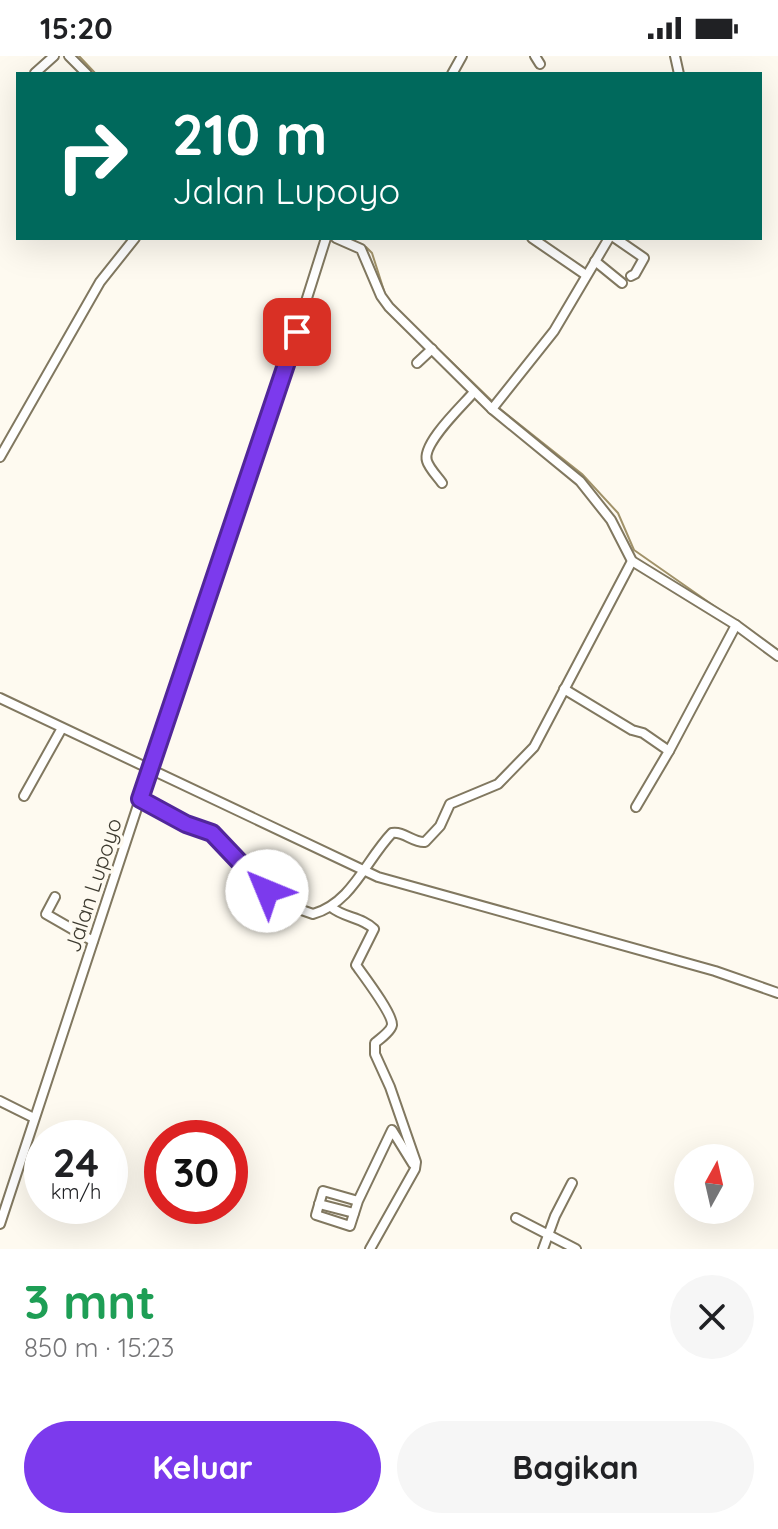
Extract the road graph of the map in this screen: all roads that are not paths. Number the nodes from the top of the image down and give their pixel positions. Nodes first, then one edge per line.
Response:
1 (54, 56) edge
2 (69, 56) edge
3 (36, 72) edge
4 (85, 72) edge
5 (133, 240) edge
6 (325, 240) edge
7 (341, 240) edge
8 (366, 240) edge
9 (535, 240) edge
10 (611, 240) edge
11 (615, 240) edge
12 (361, 249) junction
13 (595, 261) junction
14 (586, 275) junction
15 (631, 276) dead end
16 (622, 283) dead end
17 (430, 351) junction
18 (417, 363) dead end
19 (472, 394) junction
20 (494, 406) junction
21 (0, 457) edge
22 (442, 483) dead end
23 (632, 561) junction
24 (736, 625) junction
25 (778, 656) edge
26 (564, 689) junction
27 (0, 698) edge
28 (62, 728) junction
29 (669, 751) junction
30 (152, 772) junction
31 (24, 796) dead end
32 (140, 799) junction
33 (636, 807) dead end
34 (364, 872) junction
35 (55, 897) dead end
36 (331, 907) junction
37 (93, 941) junction
38 (778, 993) edge
39 (0, 1101) edge
40 (34, 1118) junction
41 (415, 1169) junction
42 (572, 1183) dead end
43 (358, 1201) junction
44 (319, 1204) junction
45 (354, 1213) junction
46 (516, 1218) dead end
47 (0, 1224) edge
48 (549, 1236) junction
49 (371, 1248) edge
50 (382, 1249) edge
51 (543, 1249) edge
52 (576, 1249) edge

1 - 3 street
2 - 4 street
5 - 21 street
6 - 30 street, Jalan Lupoyo
7 - 12 street
8 - 12 street
9 - 14 street
10 - 13 street
11 - 15 street
12 - 17 street
13 - 14 street
13 - 16 street
14 - 20 street
17 - 18 street
17 - 19 street
19 - 20 street
19 - 22 street
20 - 23 street
23 - 24 street
23 - 26 street
24 - 25 street
24 - 29 street
26 - 29 street
26 - 34 street
27 - 28 street
28 - 30 street
28 - 31 street
29 - 33 street
30 - 32 street, Jalan Lupoyo
30 - 34 street
32 - 36 street
32 - 37 street, Jalan Lupoyo
34 - 36 street
34 - 38 street
35 - 37 street
36 - 41 street
37 - 40 street, Jalan Lupoyo
39 - 40 street
40 - 47 street, Jalan Lupoyo
41 - 43 street
41 - 49 street
42 - 48 street
43 - 44 street
43 - 45 street
44 - 45 street
44 - 45 street
46 - 48 street
48 - 51 street
48 - 52 street
49 - 50 street

